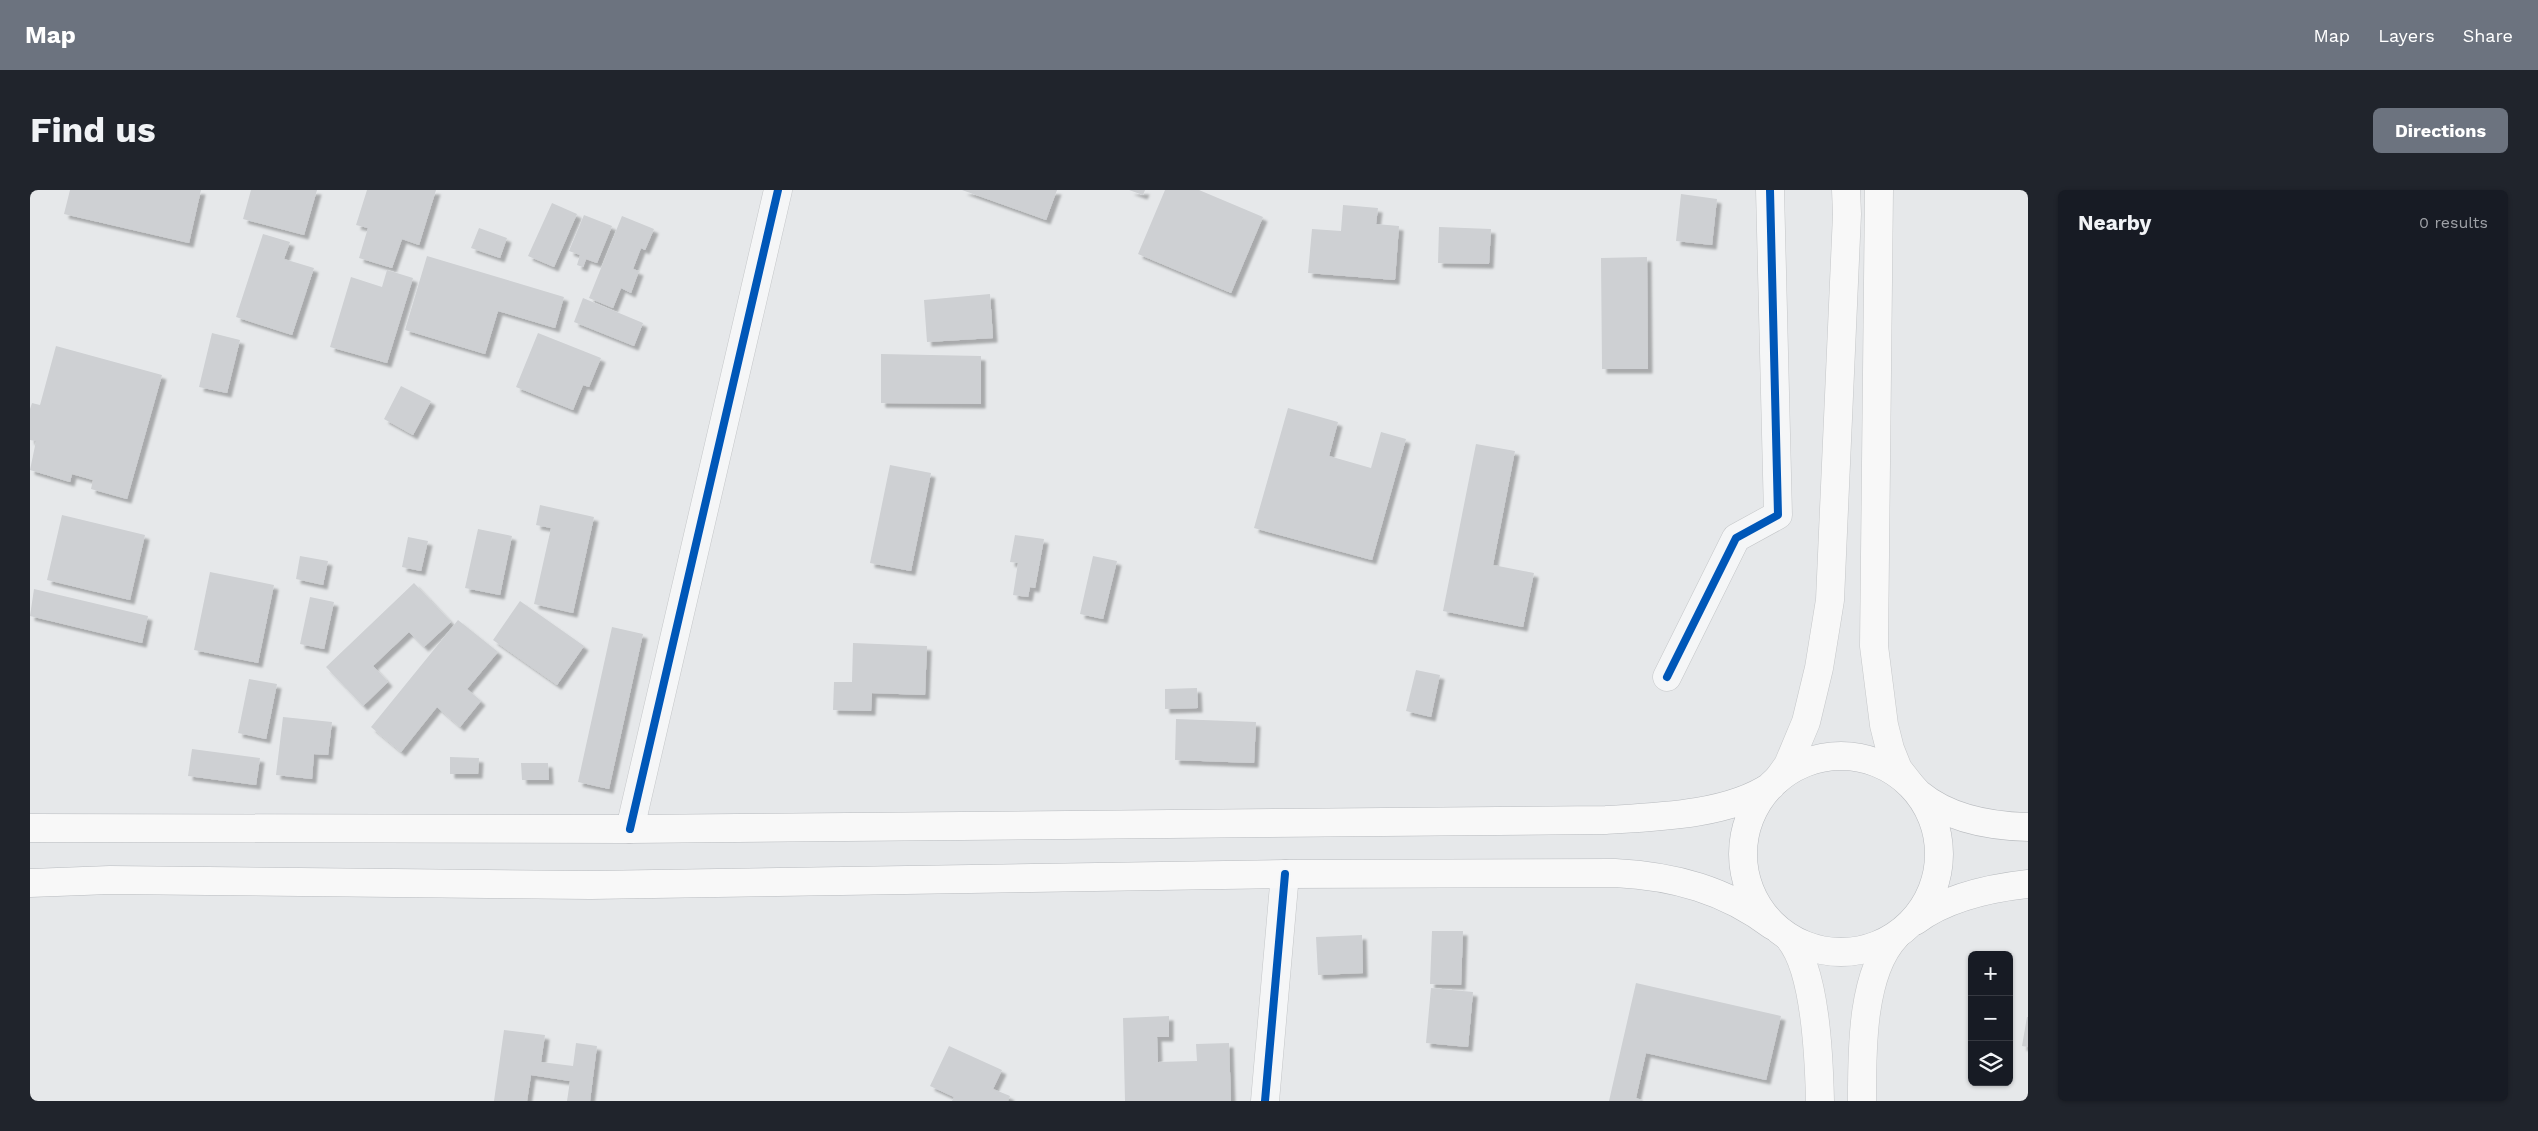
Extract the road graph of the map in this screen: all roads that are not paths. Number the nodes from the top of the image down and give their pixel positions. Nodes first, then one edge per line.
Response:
1 (778, 190) edge
2 (1770, 190) edge
3 (1846, 190) edge
4 (1879, 190) edge
5 (1667, 677) dead end
6 (1774, 782) junction
7 (1912, 787) junction
8 (2028, 827) edge
9 (30, 828) edge
10 (630, 829) junction
11 (1285, 874) junction
12 (30, 883) edge
13 (2028, 884) edge
14 (1781, 932) junction
15 (1900, 932) junction
16 (1264, 1101) edge
17 (1820, 1101) edge
18 (1862, 1101) edge

1 - 10 street
2 - 5 street
3 - 6 main road
4 - 7 main road
6 - 7 main road
6 - 10 main road
6 - 14 main road
7 - 8 main road
7 - 15 main road
9 - 10 main road
11 - 12 main road
11 - 14 main road
11 - 16 street
13 - 15 main road
14 - 15 main road
14 - 17 main road
15 - 18 main road

